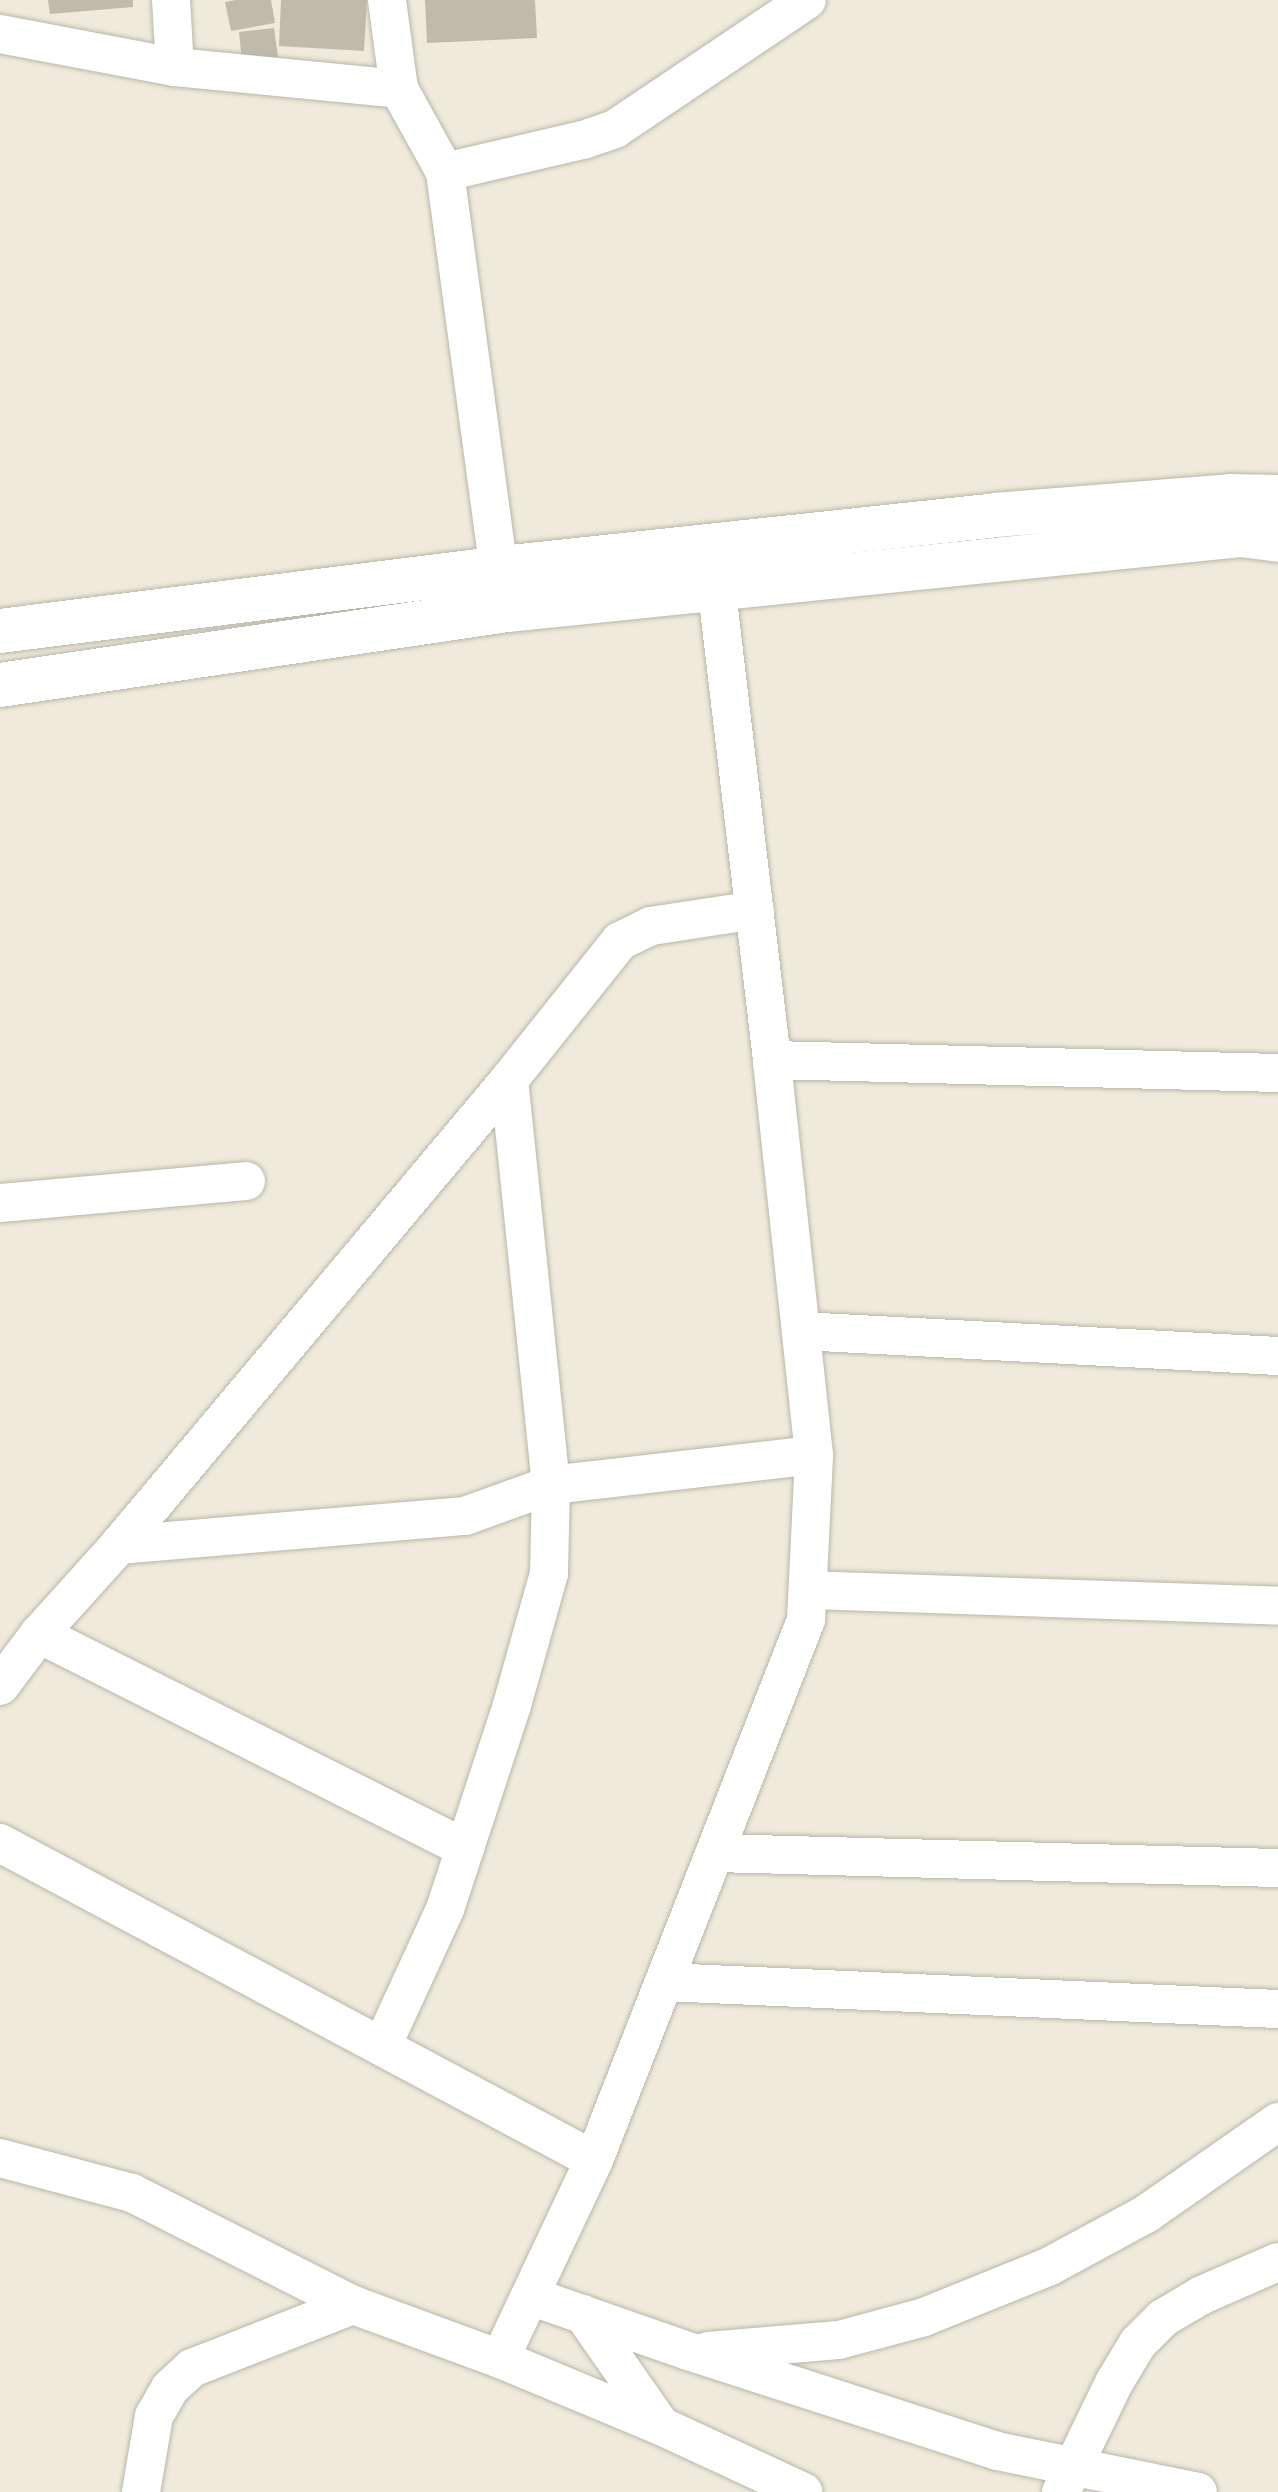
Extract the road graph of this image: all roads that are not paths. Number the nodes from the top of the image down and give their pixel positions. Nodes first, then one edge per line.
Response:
1 (171, 0) edge
2 (387, 0) edge
3 (807, 0) edge
4 (0, 34) edge
5 (175, 67) junction
6 (399, 89) junction
7 (445, 172) junction
8 (1278, 497) edge
9 (1278, 540) edge
10 (711, 546) junction
11 (499, 569) junction
12 (718, 590) junction
13 (0, 631) edge
14 (0, 685) edge
15 (755, 910) junction
16 (772, 1060) junction
17 (1278, 1073) edge
18 (509, 1080) junction
19 (246, 1181) dead end
20 (0, 1203) edge
21 (801, 1331) junction
22 (1278, 1356) edge
23 (814, 1455) junction
24 (551, 1485) junction
25 (119, 1545) junction
26 (808, 1590) junction
27 (1278, 1606) edge
28 (39, 1634) junction
29 (0, 1686) edge
30 (0, 1843) edge
31 (465, 1848) junction
32 (715, 1853) junction
33 (1278, 1868) edge
34 (664, 1982) junction
35 (1278, 2009) edge
36 (383, 2044) junction
37 (1278, 2122) edge
38 (594, 2160) junction
39 (3, 2169) edge
40 (1278, 2262) edge
41 (530, 2296) junction
42 (353, 2305) junction
43 (583, 2314) junction
44 (691, 2352) junction
45 (500, 2359) junction
46 (661, 2426) junction
47 (1066, 2479) edge
48 (141, 2492) edge
49 (803, 2492) edge
50 (1198, 2492) edge

1 - 5 street
2 - 6 street
3 - 7 street
4 - 5 street
5 - 6 street
6 - 7 street
7 - 11 street
8 - 10 main road
9 - 12 main road
10 - 11 main road
10 - 12 street
11 - 13 main road
12 - 14 main road
12 - 15 street
15 - 16 street
15 - 18 street
16 - 17 street
16 - 21 street
18 - 24 street
18 - 25 street
19 - 20 street
21 - 22 street
21 - 23 street
23 - 24 street
23 - 26 street
24 - 25 street
24 - 31 street
25 - 28 street
26 - 27 street
26 - 32 street
28 - 29 street
28 - 31 street
30 - 36 street
31 - 36 street
32 - 33 street
32 - 34 street
34 - 35 street
34 - 38 street
36 - 38 street
37 - 44 street
38 - 41 street
39 - 42 street
40 - 47 street
41 - 43 street
41 - 45 street
42 - 45 street
42 - 48 street
43 - 44 street
43 - 46 street
44 - 47 street
45 - 46 street
46 - 49 street
47 - 50 street

